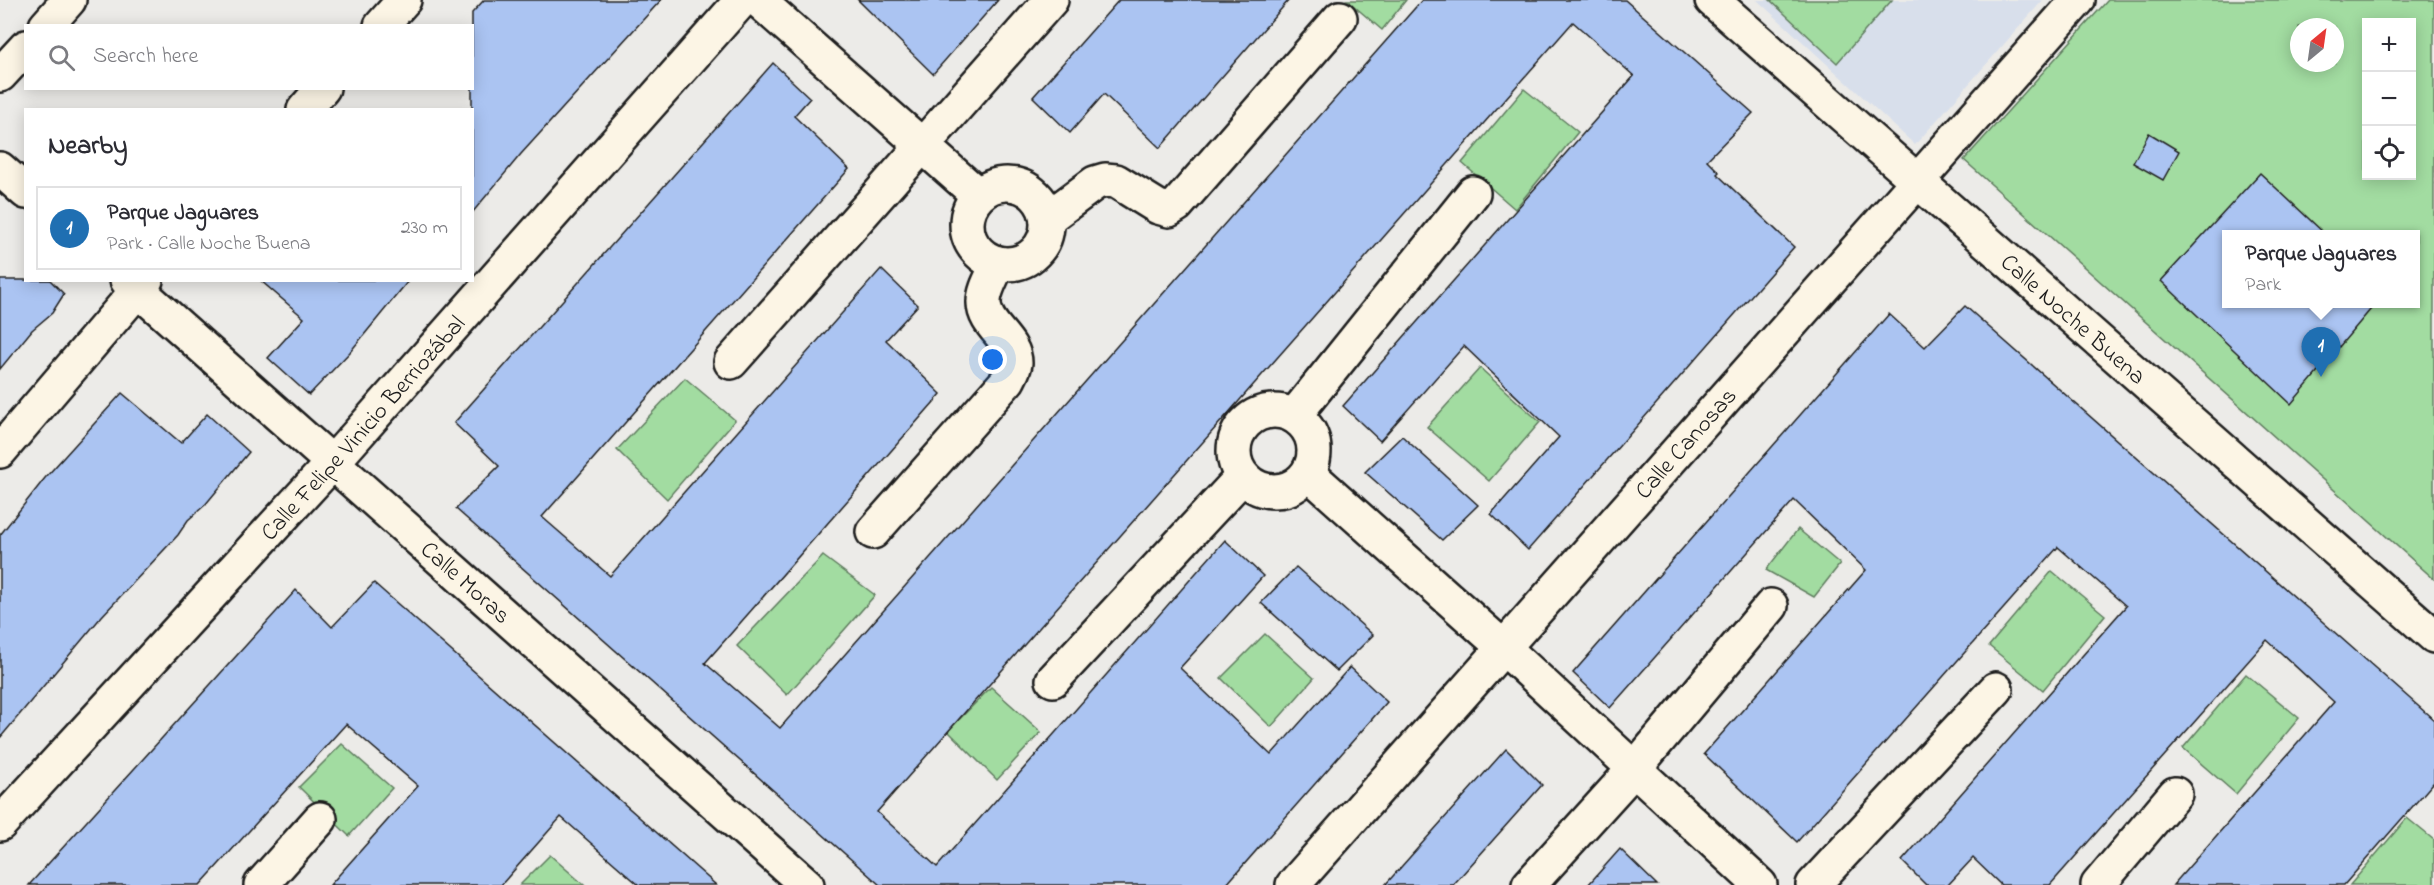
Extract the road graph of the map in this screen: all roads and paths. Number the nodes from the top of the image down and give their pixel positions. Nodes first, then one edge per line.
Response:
1 (69, 0) edge
2 (405, 0) edge
3 (742, 0) edge
4 (758, 0) edge
5 (1051, 0) edge
6 (1712, 0) edge
7 (2078, 0) edge
8 (1340, 18) dead end
9 (48, 24) edge
10 (383, 24) edge
11 (24, 49) edge
12 (0, 75) edge
13 (321, 90) edge
14 (306, 108) edge
15 (923, 147) junction
16 (0, 169) edge
17 (1918, 182) junction
18 (24, 190) edge
19 (1473, 193) dead end
20 (978, 195) junction
21 (1048, 218) junction
22 (999, 264) junction
23 (137, 284) edge
24 (731, 362) dead end
25 (1294, 416) junction
26 (0, 451) edge
27 (333, 462) junction
28 (1308, 473) junction
29 (1242, 477) junction
30 (873, 532) dead end
31 (1771, 606) dead end
32 (2434, 636) edge
33 (1504, 648) junction
34 (1053, 680) dead end
35 (1995, 689) dead end
36 (1635, 768) junction
37 (2175, 794) dead end
38 (320, 819) dead end
39 (0, 824) edge
40 (261, 885) edge
41 (807, 885) edge
42 (1293, 885) edge
43 (1529, 885) edge
44 (1760, 885) edge
45 (1813, 885) edge
46 (2098, 885) edge

1 - 9 street
2 - 10 street
3 - 27 street, Calle Felipe Vinicio Berriozábal
4 - 15 street
5 - 15 street
6 - 17 street, Calle Noche Buena
7 - 17 street, Calle Canosas
8 - 21 street
11 - 12 street
13 - 14 street
15 - 20 street
15 - 24 street
16 - 18 street
17 - 32 street, Calle Noche Buena
17 - 33 street, Calle Canosas
19 - 25 street
20 - 21 street
20 - 22 street
21 - 22 street
22 - 30 street
23 - 26 street
23 - 27 street, Calle Moras
25 - 28 street
25 - 29 street
27 - 39 street, Calle Felipe Vinicio Berriozábal
27 - 41 street, Calle Moras
28 - 29 street
28 - 33 street
29 - 34 street
31 - 36 street
33 - 36 street
33 - 42 street, Calle Canosas
35 - 45 street
36 - 43 street
36 - 44 street
37 - 46 street
38 - 40 street

